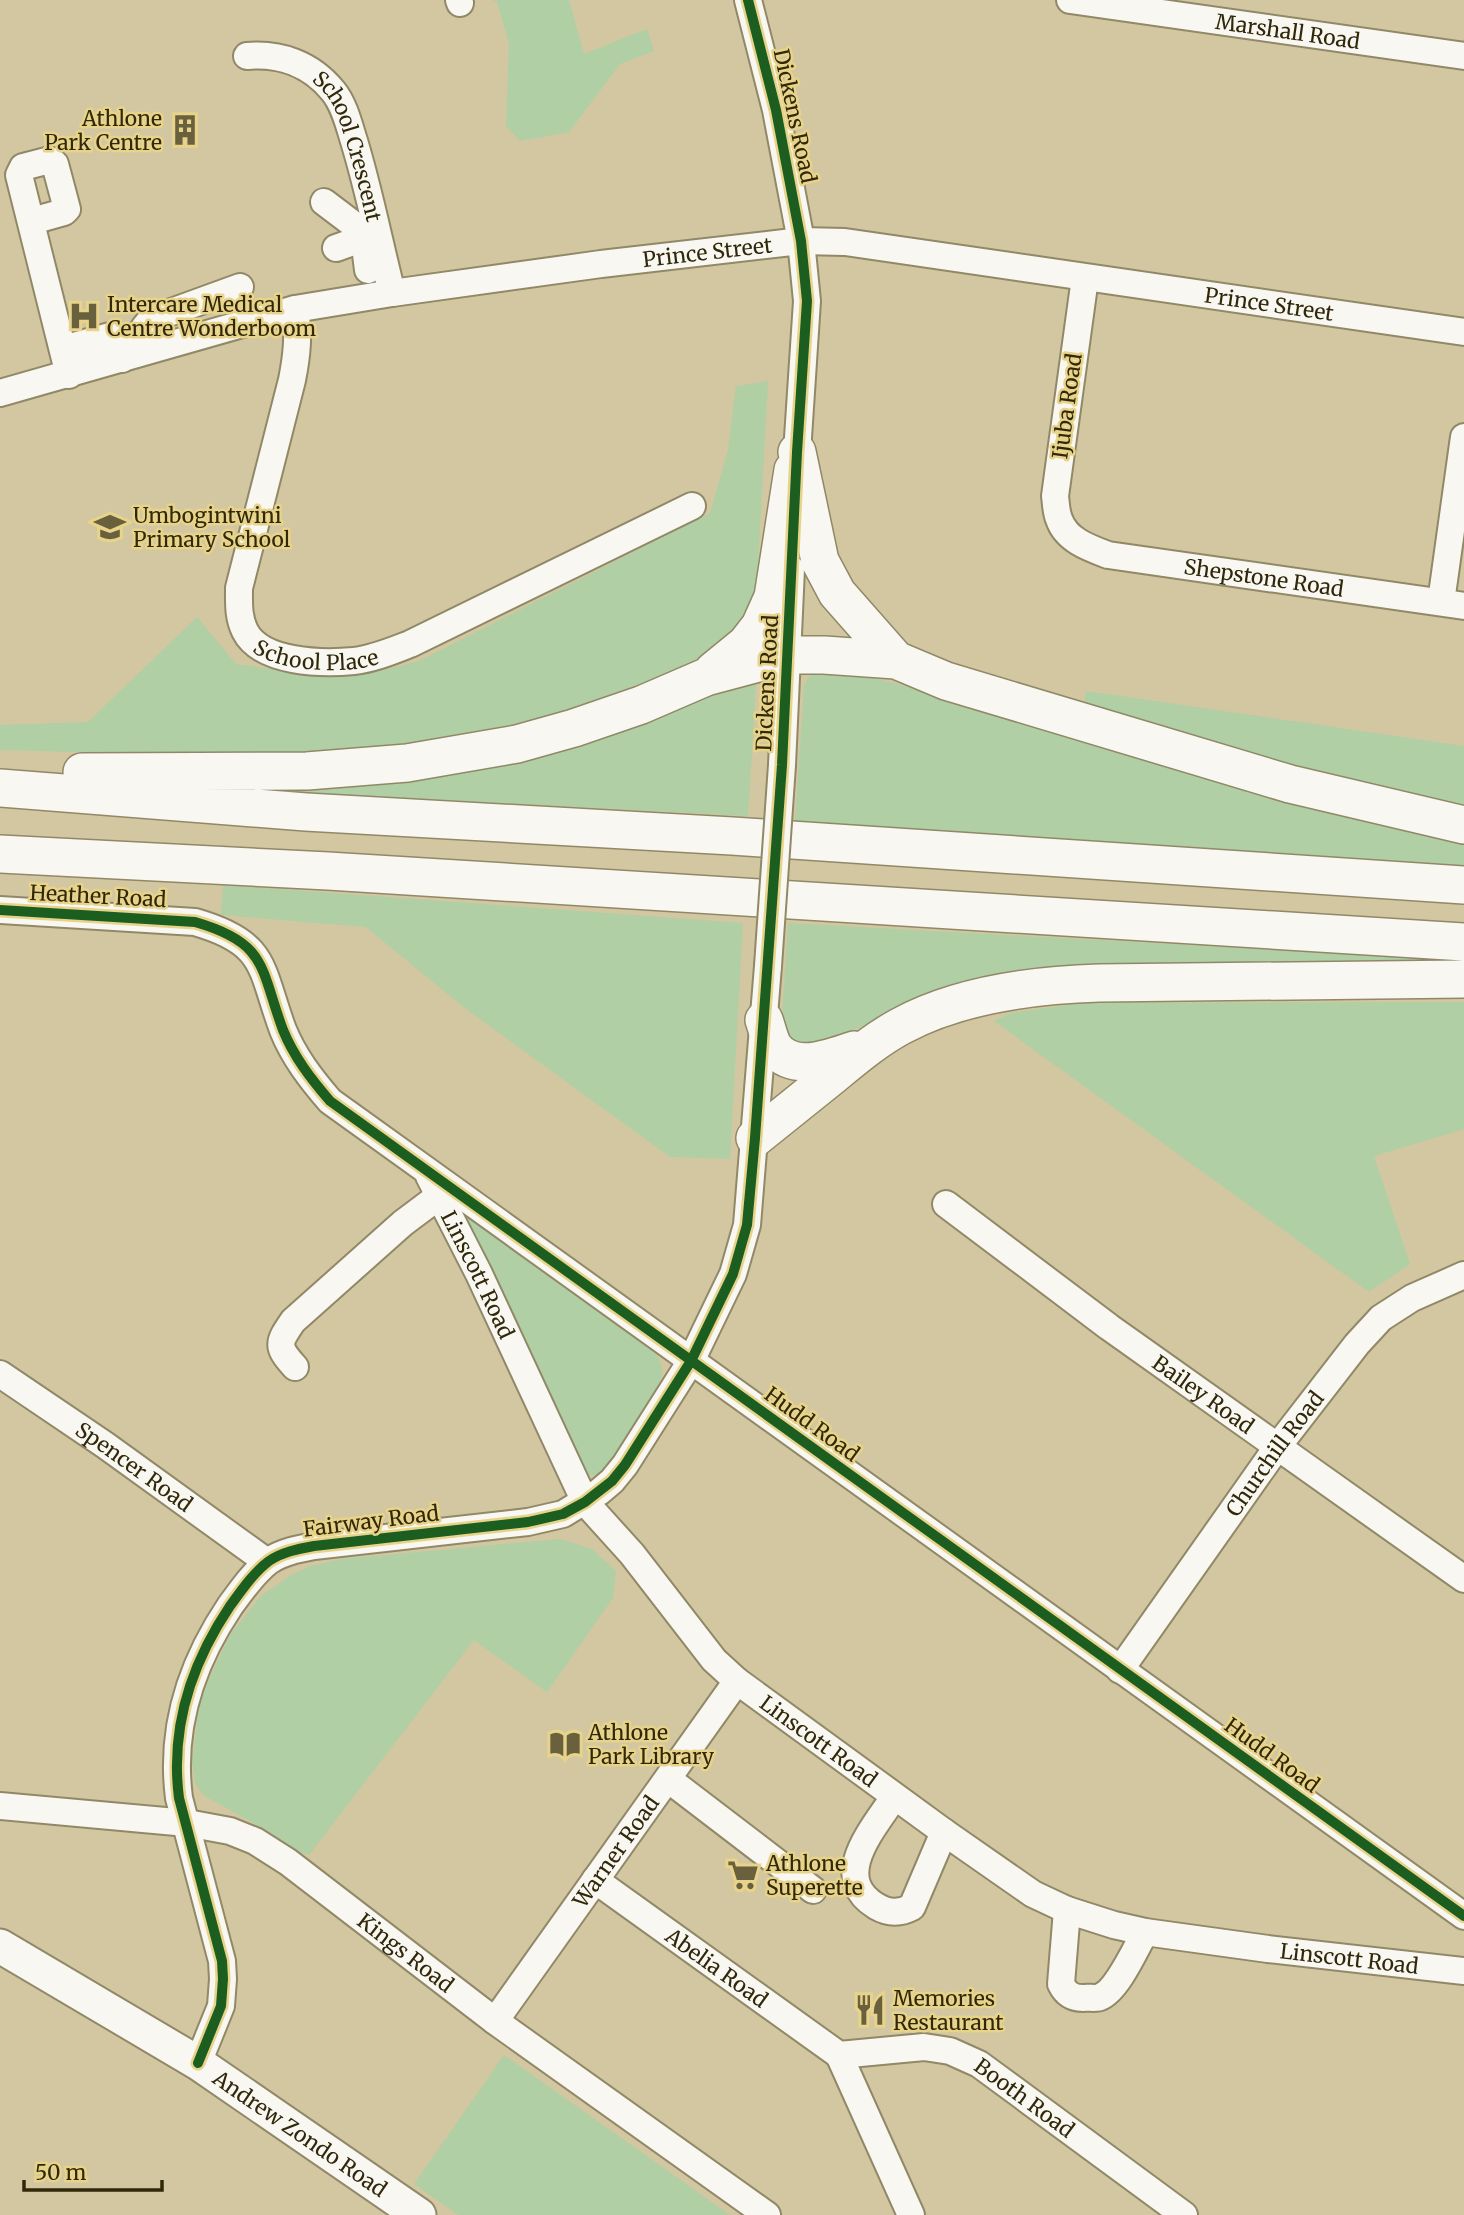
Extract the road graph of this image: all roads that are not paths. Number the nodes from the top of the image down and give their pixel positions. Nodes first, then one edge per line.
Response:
1 (748, 0) edge
2 (1070, 0) edge
3 (247, 56) dead end
4 (1464, 56) edge
5 (324, 202) dead end
6 (32, 221) dead end
7 (364, 238) junction
8 (802, 241) junction
9 (336, 248) dead end
10 (1085, 278) junction
11 (240, 287) dead end
12 (384, 294) junction
13 (295, 309) junction
14 (1464, 332) edge
15 (63, 349) junction
16 (129, 357) junction
17 (69, 375) junction
18 (0, 393) edge
19 (1464, 437) edge
20 (797, 452) junction
21 (692, 506) dead end
22 (1068, 533) joint
23 (1452, 604) edge
24 (788, 655) junction
25 (896, 660) junction
26 (706, 677) junction
27 (0, 772) edge
28 (0, 788) edge
29 (1464, 825) edge
30 (0, 853) edge
31 (1464, 885) edge
32 (0, 910) edge
33 (195, 922) joint
34 (1464, 942) edge
35 (1464, 979) edge
36 (764, 1020) junction
37 (869, 1046) junction
38 (755, 1138) junction
39 (426, 1171) junction
40 (439, 1196) junction
41 (946, 1204) dead end
42 (1464, 1275) edge
43 (691, 1361) junction
44 (295, 1367) dead end
45 (0, 1374) edge
46 (1278, 1446) junction
47 (585, 1502) junction
48 (267, 1562) junction
49 (1464, 1579) edge
50 (1120, 1670) junction
51 (737, 1681) junction
52 (668, 1779) junction
53 (894, 1797) junction
54 (0, 1806) edge
55 (187, 1823) junction
56 (944, 1832) junction
57 (595, 1880) junction
58 (813, 1890) dead end
59 (1067, 1910) junction
60 (1464, 1916) edge
61 (1145, 1932) junction
62 (0, 1946) edge
63 (1464, 1971) edge
64 (495, 2021) junction
65 (839, 2055) junction
66 (198, 2063) junction
67 (419, 2215) edge
68 (766, 2215) edge
69 (911, 2215) edge
70 (1184, 2215) edge

1 - 8 street, Dickens Road
2 - 4 street, Marshall Road
3 - 12 street, School Crescent
5 - 7 street
6 - 15 street
7 - 9 street
7 - 12 street
8 - 10 street, Prince Street
8 - 12 street, Prince Street
8 - 20 street, Dickens Road
10 - 14 street, Prince Street
10 - 22 street, Ijuba Road
11 - 16 street
12 - 13 street, Prince Street
13 - 16 street, Prince Street
13 - 21 street, School Place
15 - 16 street
15 - 17 street
16 - 17 street, Prince Street
17 - 18 street, Prince Street
19 - 23 street
20 - 24 street, Dickens Road
20 - 25 highway
20 - 26 highway
22 - 23 street, Shepstone Road
24 - 25 highway
24 - 26 highway
24 - 36 street, Dickens Road, bridge
25 - 29 highway
26 - 27 highway
28 - 31 highway
30 - 34 highway
32 - 33 street, Heather Road
33 - 39 street, Hudd Road
35 - 37 highway
36 - 37 highway
36 - 38 street, Dickens Road
37 - 38 highway
38 - 43 street, Dickens Road
39 - 40 street, Linscott Road
39 - 43 street, Hudd Road
40 - 44 street
40 - 47 street, Linscott Road
41 - 46 street, Bailey Road
42 - 46 street, Churchill Road
43 - 47 street, Fairway Road
43 - 50 street, Hudd Road
45 - 48 street, Spencer Road
46 - 49 street, Bailey Road
46 - 50 street, Churchill Road
47 - 48 street, Fairway Road
47 - 51 street, Linscott Road
48 - 55 street, Fairway Road
50 - 60 street, Hudd Road
51 - 52 street, Warner Road
51 - 53 street, Linscott Road
52 - 57 street, Warner Road
52 - 58 street
53 - 56 street, Linscott Road
53 - 56 street
54 - 55 street, Kings Road
55 - 64 street, Kings Road
55 - 66 street, Fairway Road
56 - 59 street, Linscott Road
57 - 64 street, Warner Road
57 - 65 street, Abelia Road
59 - 61 street, Linscott Road
59 - 61 street
61 - 63 street, Linscott Road
62 - 66 main road, Andrew Zondo Road
64 - 68 street, Kings Road
65 - 69 street
65 - 70 street, Booth Road
66 - 67 main road, Andrew Zondo Road

